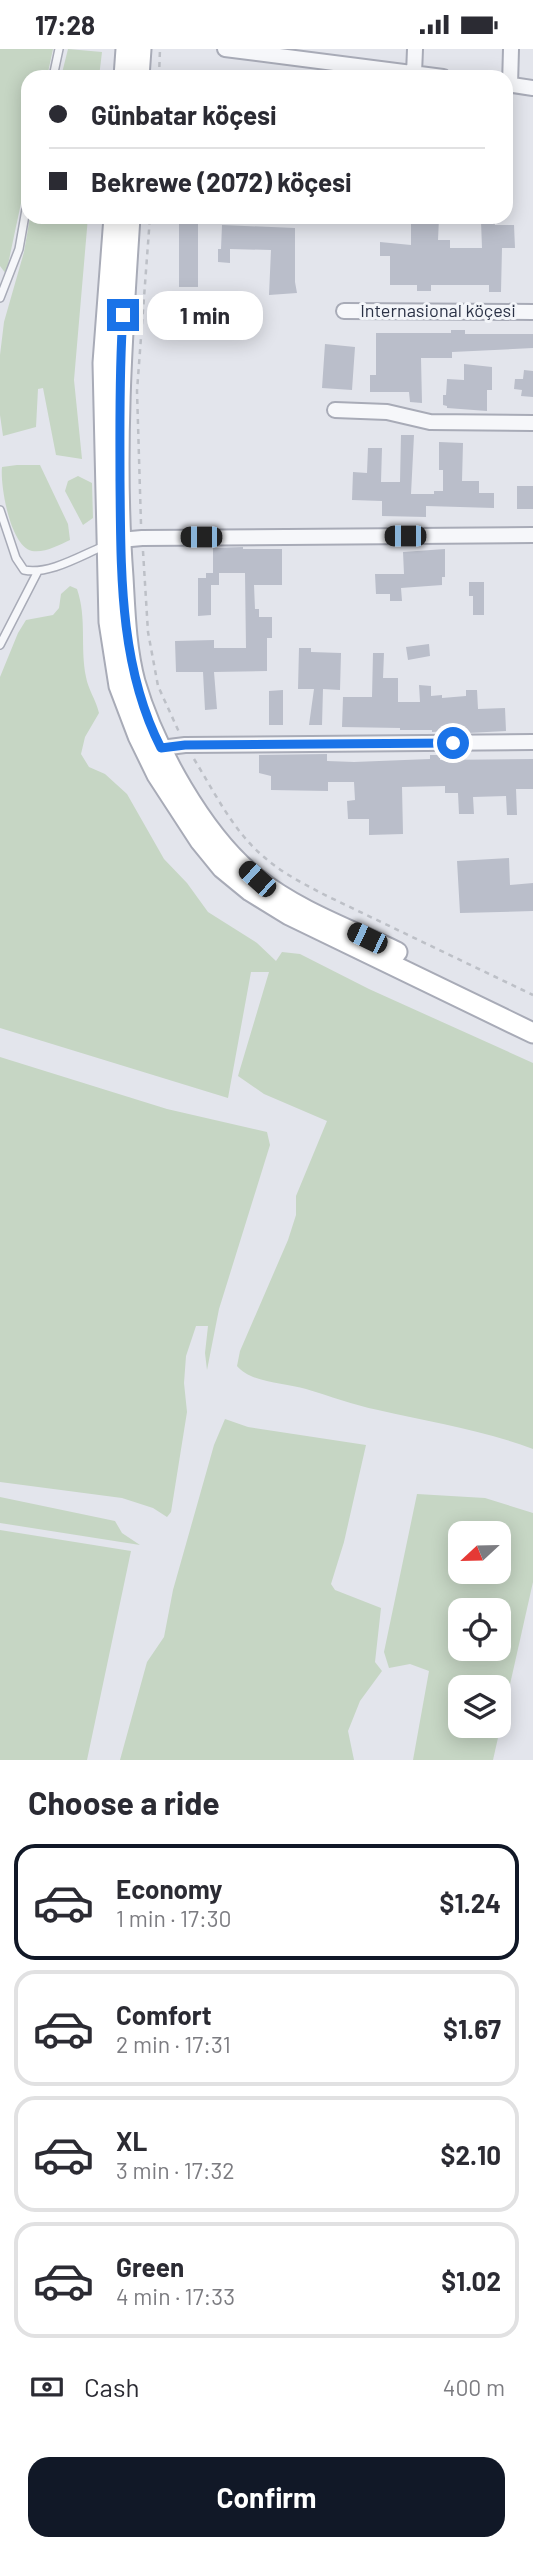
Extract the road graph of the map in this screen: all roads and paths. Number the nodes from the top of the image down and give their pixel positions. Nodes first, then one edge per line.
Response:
1 (59, 49) edge
2 (126, 49) edge
3 (141, 49) edge
4 (160, 49) edge
5 (225, 49) edge
6 (415, 49) edge
7 (511, 49) edge
8 (331, 55) edge
9 (54, 70) edge
10 (124, 70) edge
11 (140, 70) edge
12 (159, 70) edge
13 (397, 70) edge
14 (414, 70) edge
15 (509, 70) edge
16 (513, 86) edge
17 (533, 88) edge
18 (23, 224) edge
19 (113, 224) edge
20 (130, 224) edge
21 (149, 224) edge
22 (0, 298) edge
23 (344, 311) dead end
24 (533, 312) edge
25 (335, 410) dead end
26 (533, 423) edge
27 (0, 510) edge
28 (533, 535) edge
29 (142, 538) junction
30 (114, 542) junction
31 (37, 573) junction
32 (0, 645) edge
33 (533, 742) edge
34 (185, 745) junction
35 (161, 748) junction
36 (533, 995) edge
37 (533, 1019) edge
38 (533, 1033) edge

1 - 9 lane
2 - 10 main road
3 - 11 main road
4 - 12 path
5 - 8 street
6 - 14 street
7 - 15 street
8 - 13 street
16 - 17 street
18 - 22 lane
19 - 30 main road
20 - 30 main road
21 - 29 path
23 - 24 street, Internasional köçesi
25 - 26 street
27 - 31 lane
28 - 29 street
29 - 30 street
29 - 34 path
30 - 31 lane
30 - 35 main road
30 - 38 main road
31 - 32 lane
33 - 34 street
34 - 35 street
34 - 36 path
35 - 37 main road

